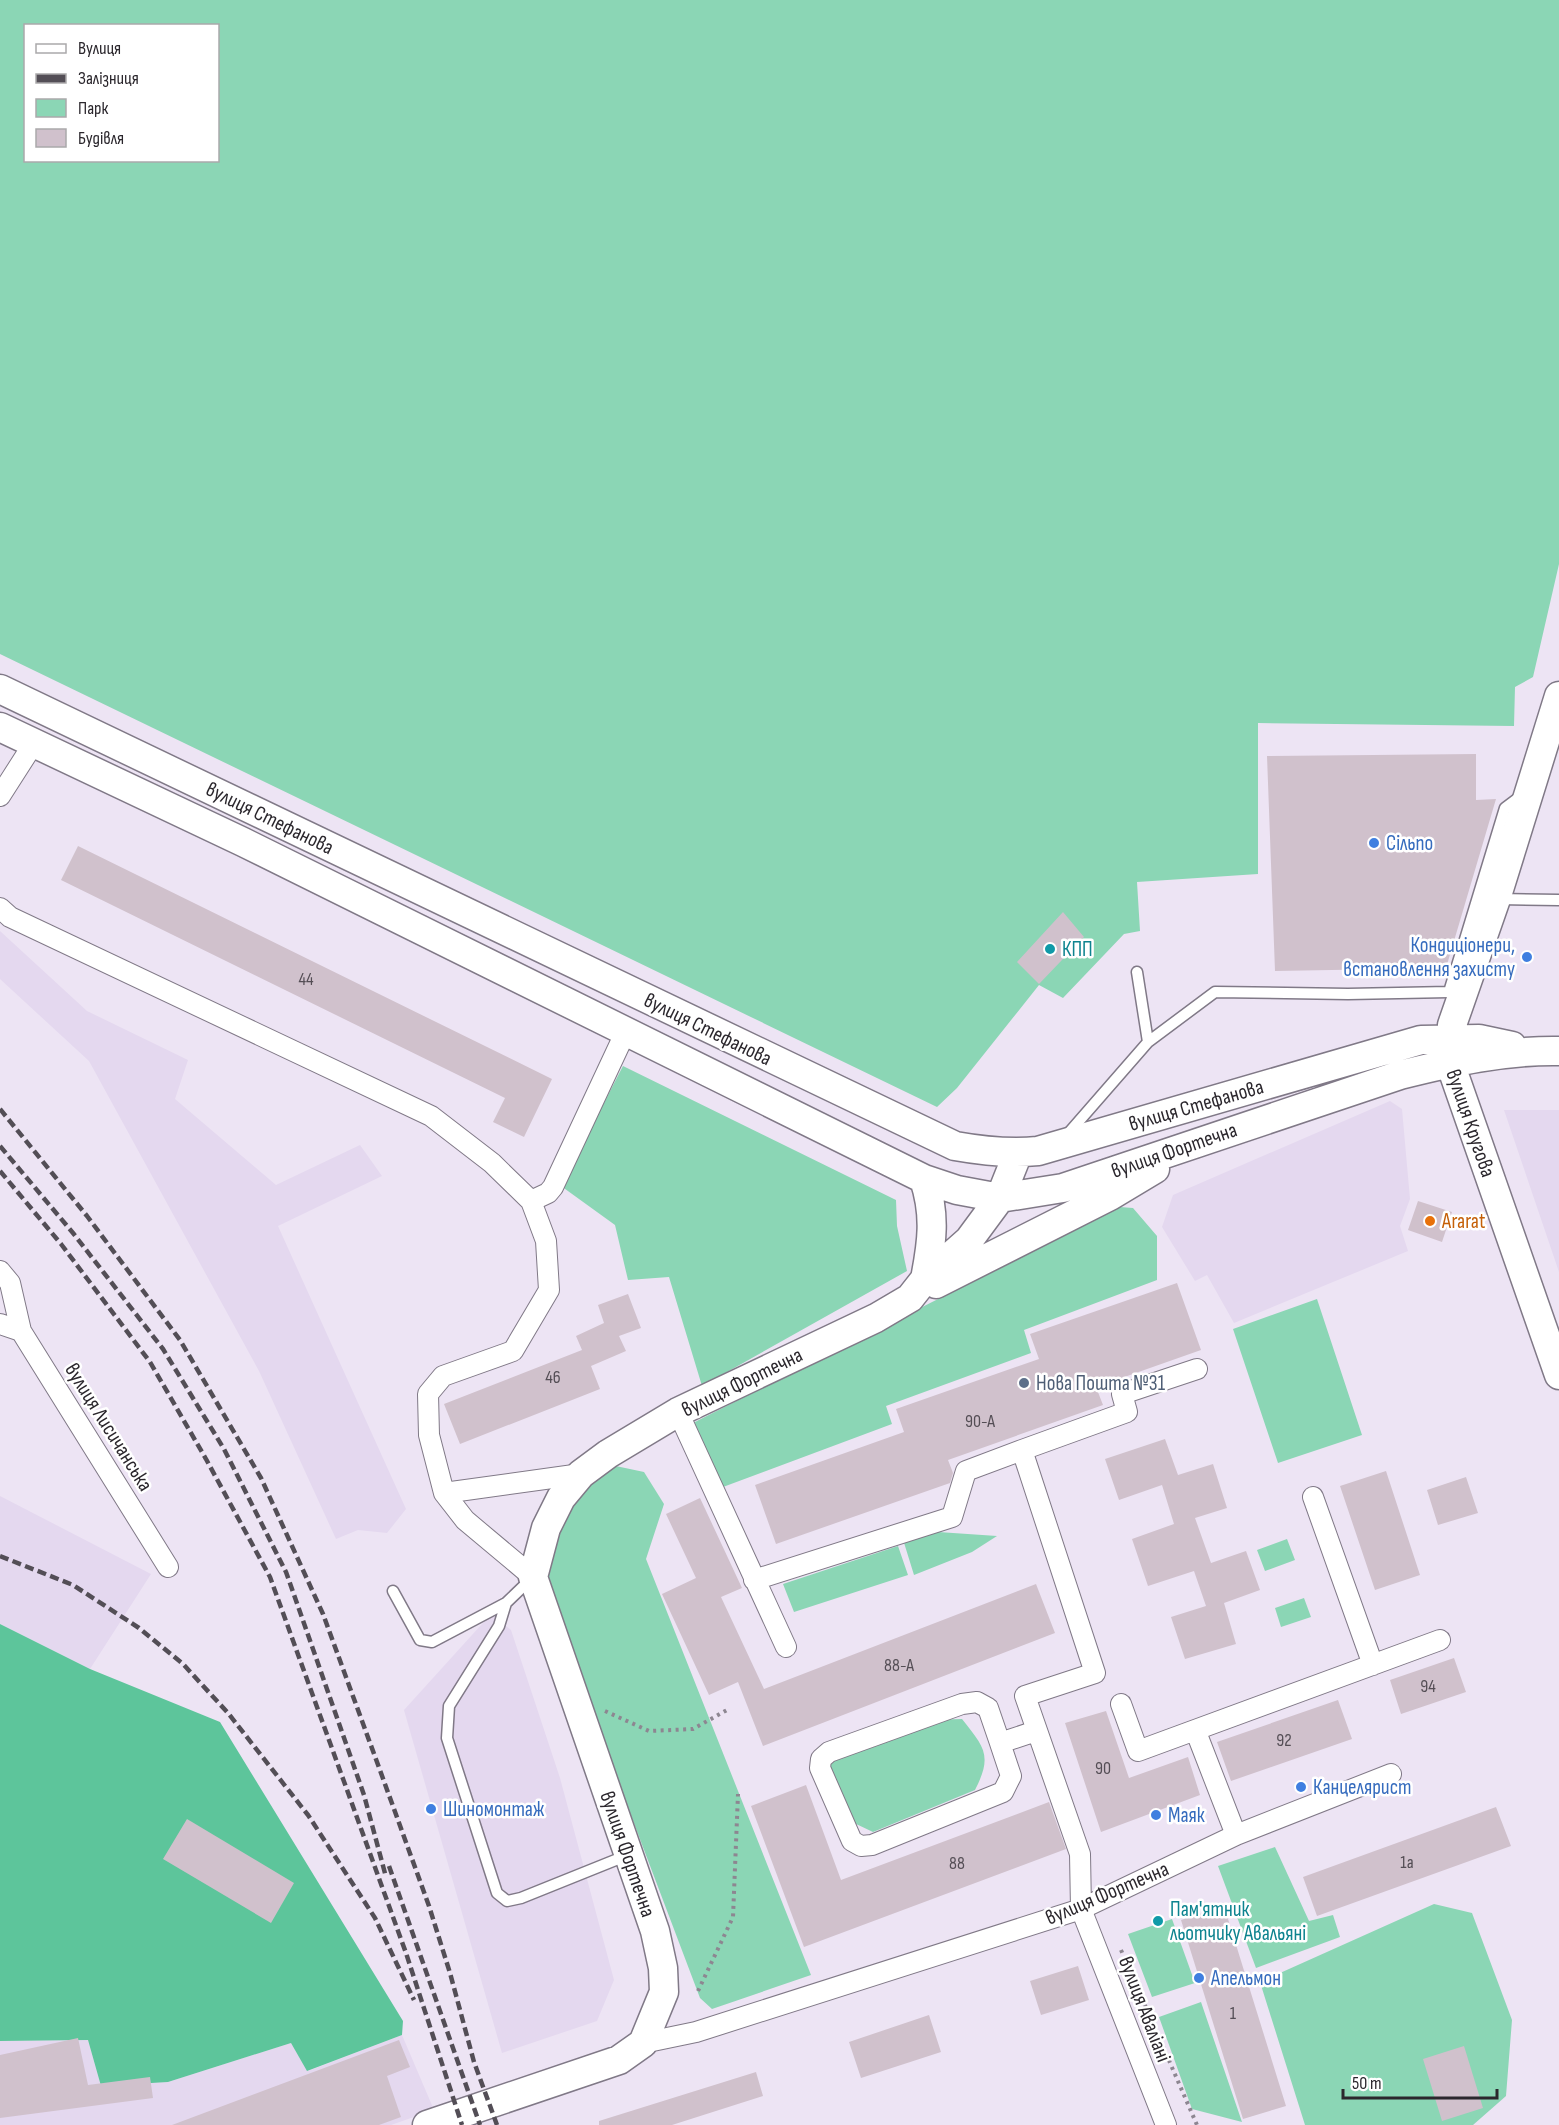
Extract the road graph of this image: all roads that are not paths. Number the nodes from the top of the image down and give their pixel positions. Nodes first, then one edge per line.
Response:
1 (0, 689) edge
2 (1559, 696) edge
3 (0, 727) edge
4 (33, 743) junction
5 (1530, 790) junction
6 (0, 796) edge
7 (1496, 899) junction
8 (1559, 900) edge
9 (0, 908) edge
10 (1137, 972) dead end
11 (626, 1031) junction
12 (1148, 1042) junction
13 (1450, 1050) junction
14 (1559, 1051) edge
15 (1197, 1143) junction
16 (1058, 1146) junction
17 (1018, 1153) junction
18 (924, 1179) junction
19 (1000, 1198) junction
20 (531, 1201) junction
21 (0, 1271) edge
22 (918, 1289) junction
23 (0, 1324) edge
24 (21, 1331) junction
25 (1197, 1369) dead end
26 (1559, 1375) edge
27 (678, 1412) junction
28 (1022, 1450) junction
29 (581, 1474) junction
30 (444, 1493) junction
31 (1312, 1497) dead end
32 (168, 1568) dead end
33 (533, 1577) junction
34 (754, 1580) junction
35 (393, 1592) dead end
36 (506, 1603) junction
37 (1440, 1640) dead end
38 (786, 1647) dead end
39 (1373, 1665) junction
40 (1121, 1704) dead end
41 (1036, 1731) junction
42 (1196, 1732) junction
43 (1000, 1743) junction
44 (1391, 1774) dead end
45 (1236, 1835) junction
46 (628, 1855) junction
47 (1081, 1909) junction
48 (643, 2043) junction
49 (427, 2125) edge
50 (1166, 2125) edge

1 - 17 main road, вулиця Стефанова
2 - 5 main road, вулиця Кругова
3 - 4 main road, вулиця Стефанова
4 - 6 street
4 - 11 main road, вулиця Стефанова
5 - 7 main road, вулиця Кругова
5 - 12 lane
7 - 8 lane
7 - 13 main road, вулиця Кругова
9 - 20 street
10 - 12 lane
11 - 18 main road, вулиця Стефанова
11 - 20 street
12 - 16 lane
13 - 14 main road
13 - 15 main road, вулиця Фортечна
13 - 16 main road, вулиця Стефанова
13 - 26 main road, вулиця Кругова
15 - 19 main road, вулиця Фортечна
15 - 22 main road
16 - 17 main road, вулиця Стефанова
17 - 19 main road
18 - 19 main road, вулиця Стефанова
18 - 22 main road
19 - 22 main road, вулиця Фортечна
20 - 30 street
21 - 24 street, вулиця Лисичанська
22 - 27 main road, вулиця Фортечна
23 - 24 street
24 - 32 street, вулиця Лисичанська
25 - 28 street
27 - 29 main road, вулиця Фортечна
27 - 34 street
28 - 34 street
28 - 41 street
29 - 30 street
29 - 33 main road, вулиця Фортечна
30 - 33 street
31 - 39 street
33 - 36 lane
33 - 46 main road, вулиця Фортечна
34 - 38 street
35 - 36 lane
36 - 46 lane
37 - 39 street
39 - 42 street
40 - 42 street
41 - 43 street
41 - 47 street
42 - 45 street
43 - 43 street
44 - 45 street, вулиця Фортечна
45 - 47 street, вулиця Фортечна
46 - 48 main road, вулиця Фортечна
47 - 48 street, вулиця Фортечна
47 - 50 street, вулиця Аваліані
48 - 49 main road, вулиця Фортечна

